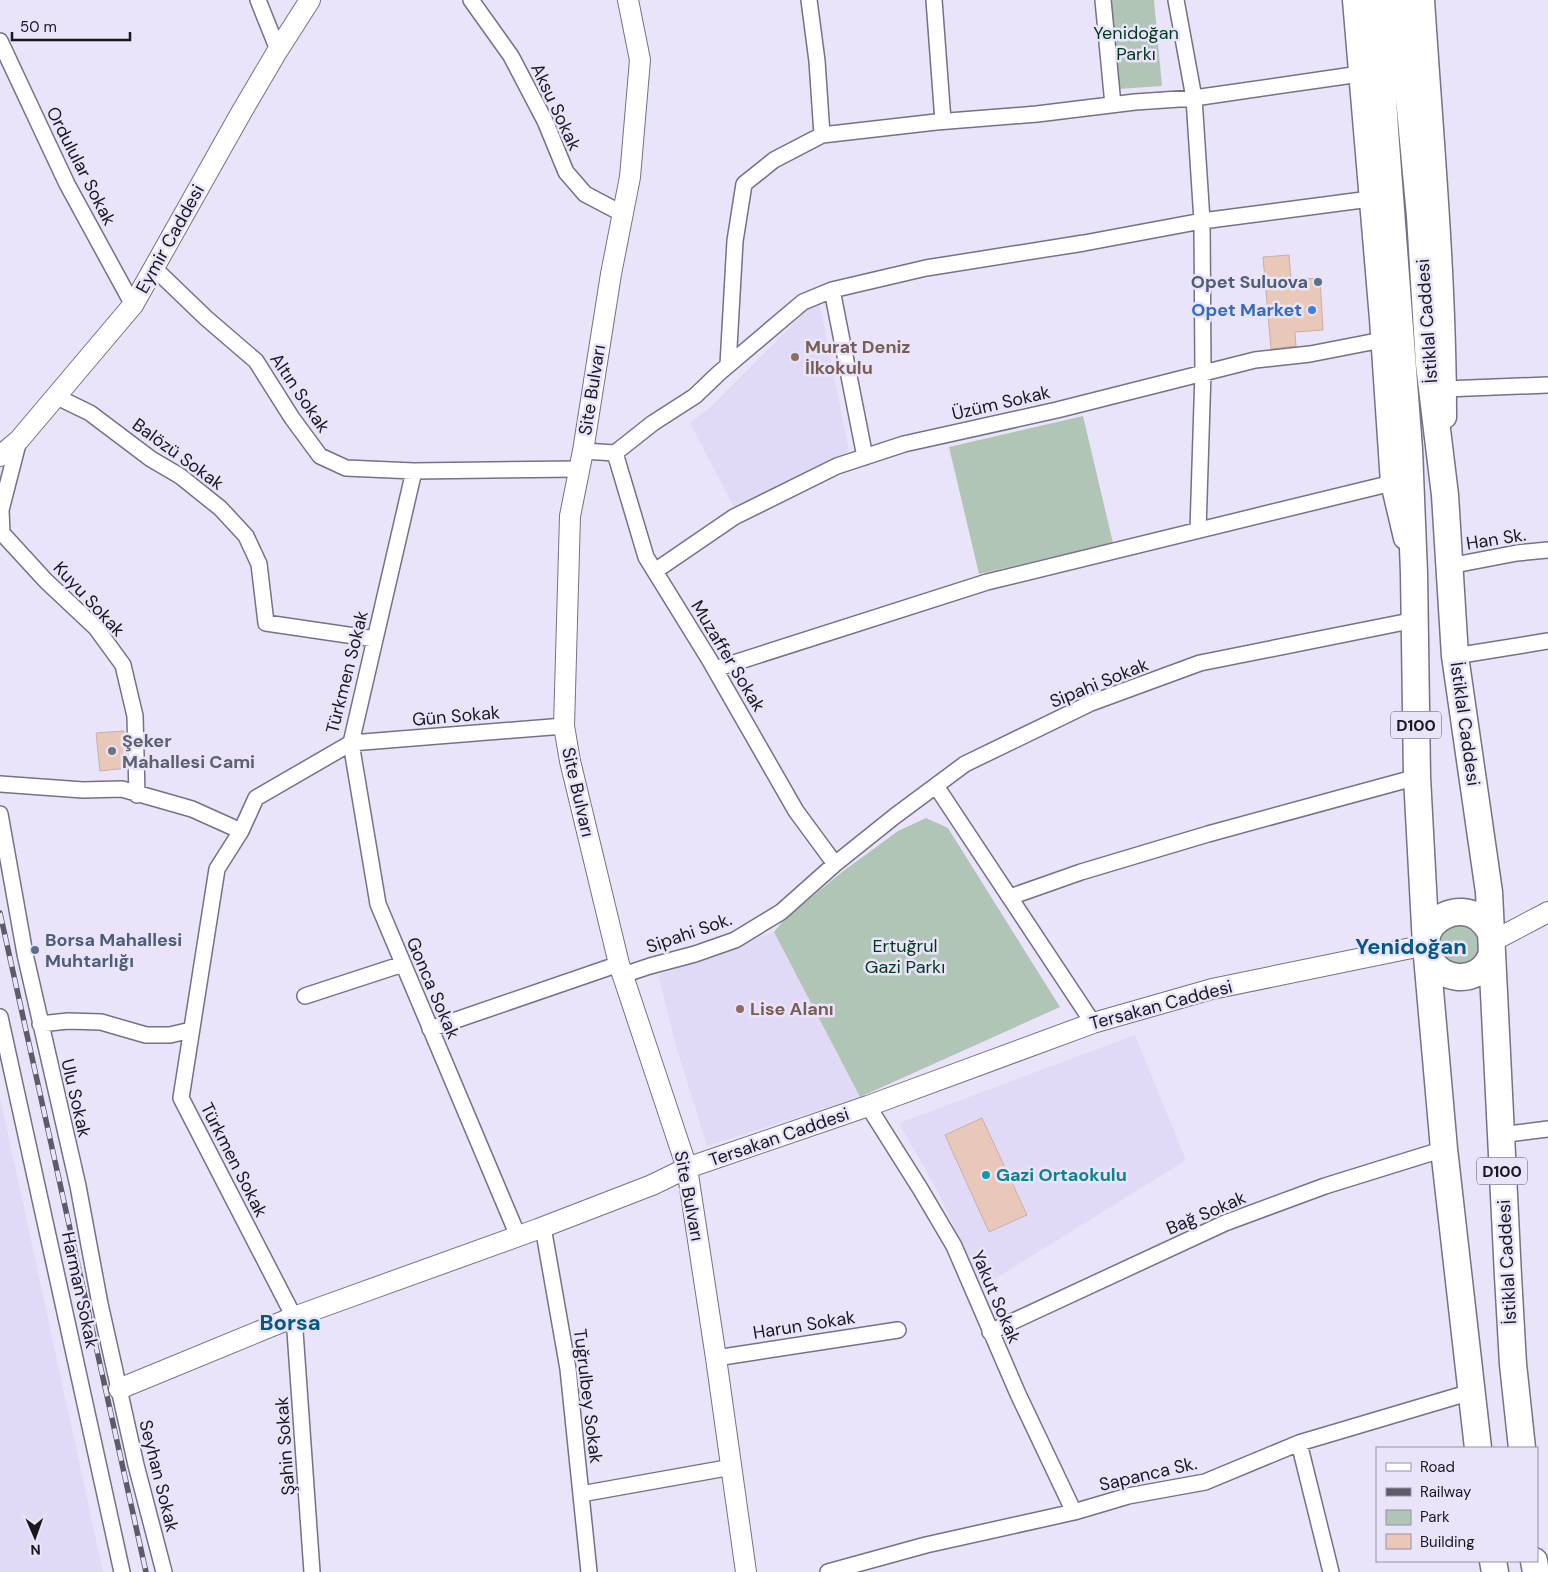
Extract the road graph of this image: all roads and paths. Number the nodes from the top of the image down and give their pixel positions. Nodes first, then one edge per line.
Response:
1 (258, 0) edge
2 (310, 0) edge
3 (471, 0) edge
4 (628, 0) edge
5 (809, 0) edge
6 (934, 0) edge
7 (1103, 0) edge
8 (1176, 0) edge
9 (1354, 0) edge
10 (1377, 0) edge
11 (1400, 0) edge
12 (1423, 0) edge
13 (0, 42) edge
14 (278, 50) junction
15 (1360, 74) junction
16 (1194, 98) junction
17 (1113, 105) junction
18 (944, 121) junction
19 (822, 135) junction
20 (1370, 199) junction
21 (623, 214) junction
22 (1202, 221) junction
23 (153, 267) junction
24 (832, 290) junction
25 (133, 306) junction
26 (1382, 340) junction
27 (728, 365) junction
28 (1203, 372) junction
29 (1548, 385) edge
30 (1445, 389) junction
31 (55, 396) junction
32 (19, 440) junction
33 (615, 453) junction
34 (0, 456) edge
35 (865, 457) junction
36 (581, 460) junction
37 (414, 470) junction
38 (1392, 483) junction
39 (1445, 495) junction
40 (1198, 530) junction
41 (1548, 550) edge
42 (1449, 566) junction
43 (655, 571) junction
44 (1414, 573) junction
45 (1415, 620) junction
46 (375, 639) junction
47 (1548, 641) edge
48 (1455, 656) junction
49 (715, 669) junction
50 (564, 726) junction
51 (351, 744) junction
52 (1417, 778) junction
53 (0, 784) edge
54 (936, 786) junction
55 (138, 795) junction
56 (0, 814) edge
57 (241, 831) junction
58 (835, 864) junction
59 (1010, 898) junction
60 (1548, 912) edge
61 (1491, 943) junction
62 (1426, 945) junction
63 (403, 964) junction
64 (621, 970) junction
65 (305, 996) dead end
66 (0, 1016) edge
67 (1093, 1023) junction
68 (40, 1024) junction
69 (430, 1029) junction
70 (191, 1030) junction
71 (868, 1106) junction
72 (1548, 1129) edge
73 (1500, 1135) junction
74 (1444, 1149) junction
75 (687, 1168) junction
76 (543, 1227) junction
77 (518, 1236) junction
78 (294, 1317) junction
79 (898, 1330) dead end
80 (990, 1332) junction
81 (716, 1358) junction
82 (119, 1389) junction
83 (1471, 1392) junction
84 (1300, 1443) junction
85 (1478, 1447) edge
86 (1522, 1447) edge
87 (732, 1467) junction
88 (581, 1494) junction
89 (1074, 1512) junction
90 (122, 1572) edge
91 (164, 1572) edge
92 (312, 1572) edge
93 (589, 1572) edge
94 (746, 1572) edge
95 (828, 1572) edge
96 (1331, 1572) edge

1 - 14 street
2 - 14 street, Eymir Caddesi
3 - 21 street, Aksu Sokak
4 - 21 street, Site Bulvarı
5 - 19 street
6 - 18 street
7 - 17 street
8 - 16 street
9 - 15 main road
10 - 44 highway, İstiklal Caddesi / D100
11 - 39 highway, İstiklal Caddesi / D100
12 - 30 main road
13 - 25 street, Ordulular Sokak
14 - 23 street, Eymir Caddesi
15 - 16 street
15 - 20 main road
16 - 17 street
16 - 22 street
17 - 18 street
18 - 19 street
19 - 27 street
20 - 22 street
20 - 26 main road
21 - 36 street, Site Bulvarı
22 - 24 street
22 - 28 street
23 - 25 street, Eymir Caddesi
23 - 37 street, Altın Sokak
24 - 27 street
24 - 35 street
25 - 31 street, Eymir Caddesi
26 - 28 street, Üzüm Sokak
26 - 38 main road
27 - 33 street
28 - 35 street, Üzüm Sokak
28 - 40 street
29 - 30 street
30 - 39 main road
31 - 32 street, Eymir Caddesi
31 - 46 street, Balözü Sokak
32 - 34 street, Eymir Caddesi
32 - 55 street, Kuyu Sokak
33 - 36 street
33 - 43 street, Muzaffer Sokak
35 - 43 street, Üzüm Sokak
36 - 37 street
36 - 50 street, Site Bulvarı
37 - 46 street, Türkmen Sokak
38 - 40 street
38 - 44 main road
39 - 42 highway, İstiklal Caddesi / D100
40 - 49 street
41 - 42 street, Han Sk.
42 - 48 highway, İstiklal Caddesi / D100
43 - 49 street, Muzaffer Sokak
44 - 45 highway, İstiklal Caddesi / D100
45 - 52 highway, İstiklal Caddesi / D100
45 - 54 street, Sipahi Sokak
46 - 51 street, Türkmen Sokak
47 - 48 street
48 - 61 highway, İstiklal Caddesi / D100
49 - 58 street, Muzaffer Sokak
50 - 51 street, Gün Sokak
50 - 64 street, Site Bulvarı
51 - 57 street, Türkmen Sokak
51 - 63 street, Gonca Sokak
52 - 59 street
52 - 62 highway, İstiklal Caddesi / D100
53 - 55 street
54 - 58 street, Sipahi Sokak
54 - 59 street
55 - 57 street
56 - 68 street, Ulu Sokak
57 - 70 street, Türkmen Sokak
58 - 64 street, Sipahi Sok.
59 - 67 street
60 - 61 street
61 - 62 highway
61 - 62 highway
61 - 73 highway, İstiklal Caddesi / D100
62 - 67 street, Tersakan Caddesi
62 - 74 highway, İstiklal Caddesi / D100
63 - 65 street
63 - 69 street, Gonca Sokak
64 - 69 street, Sipahi Sok.
64 - 75 street, Site Bulvarı
66 - 90 street, Harman Sokak
67 - 71 street, Tersakan Caddesi
68 - 70 street
68 - 82 street, Ulu Sokak
69 - 77 street, Gonca Sokak
70 - 78 street, Türkmen Sokak
71 - 75 street, Tersakan Caddesi
71 - 80 street, Yakut Sokak
72 - 73 street
73 - 86 highway, İstiklal Caddesi / D100
74 - 80 street, Bağ Sokak
74 - 83 highway, İstiklal Caddesi / D100
75 - 76 street, Tersakan Caddesi
75 - 81 street, Site Bulvarı
76 - 77 street, Tersakan Caddesi
76 - 88 street, Tuğrulbey Sokak
77 - 78 street, Tersakan Caddesi
78 - 82 street, Tersakan Caddesi
78 - 92 street, Şahin Sokak
79 - 81 street, Harun Sokak
80 - 89 street, Yakut Sokak
81 - 87 street, Site Bulvarı
82 - 91 street, Seyhan Sokak
83 - 84 street, Sapanca Sk.
83 - 85 highway, İstiklal Caddesi / D100
84 - 89 street, Sapanca Sk.
84 - 96 street
87 - 88 street
87 - 94 street, Site Bulvarı
88 - 93 street, Tuğrulbey Sokak
89 - 95 street, Sapanca Sk.

